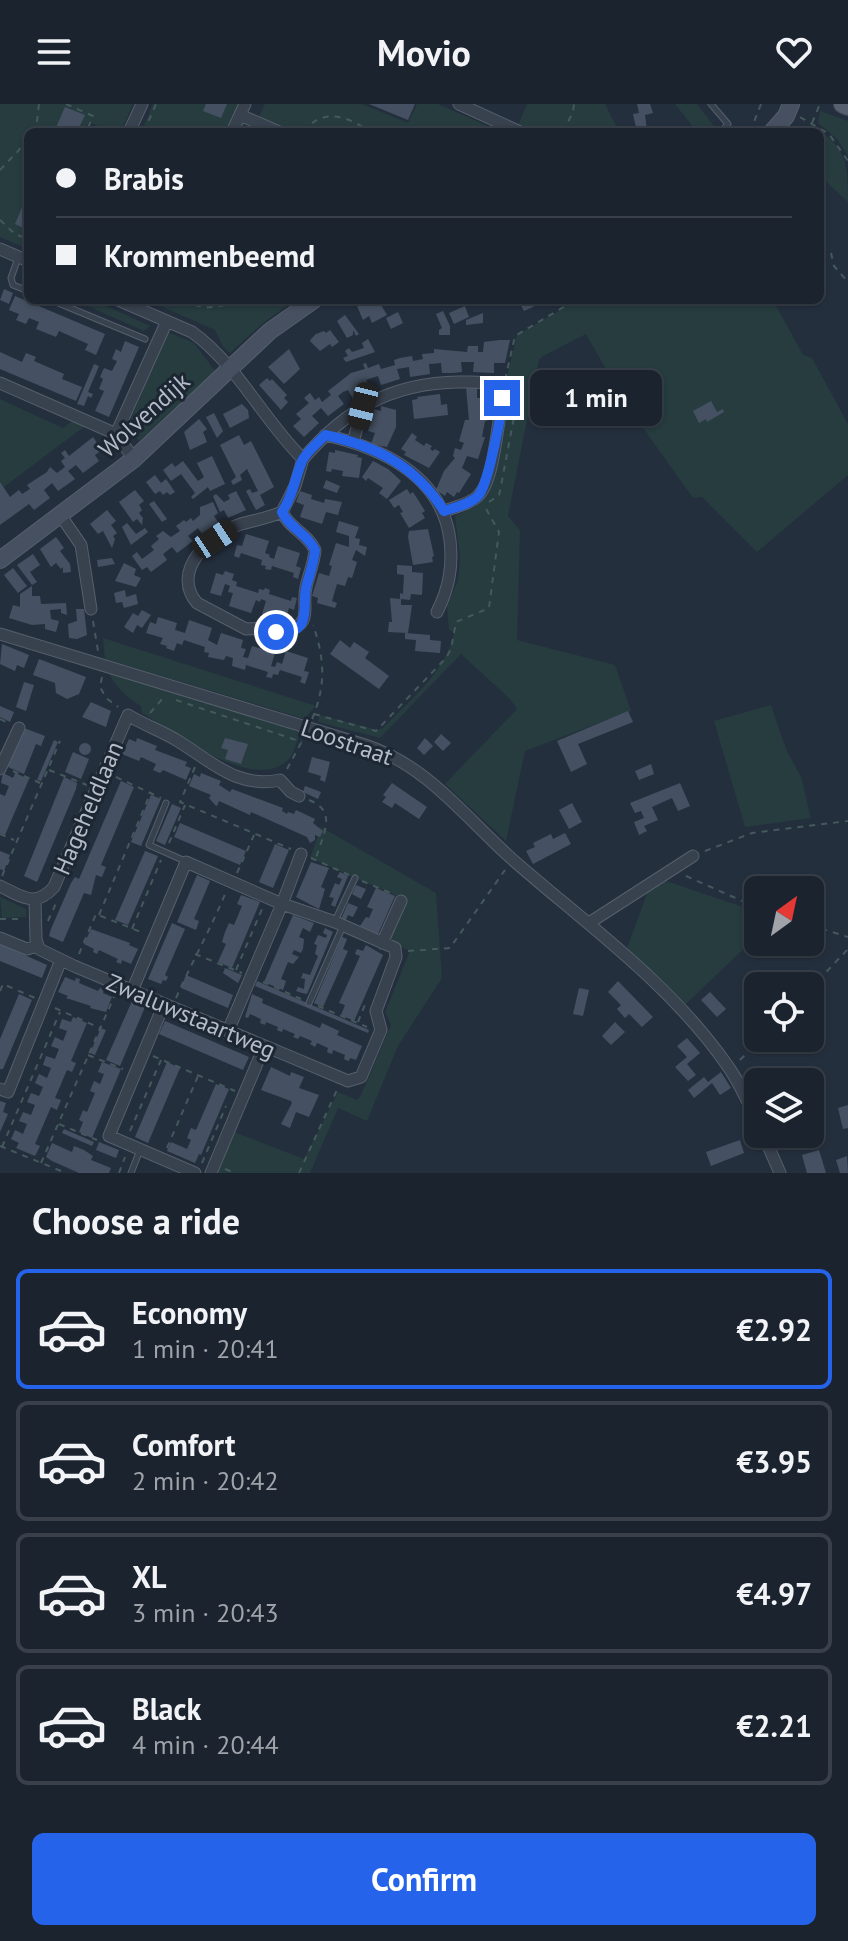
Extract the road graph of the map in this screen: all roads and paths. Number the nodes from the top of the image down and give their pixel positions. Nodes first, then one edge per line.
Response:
1 (39, 104) edge
2 (66, 104) edge
3 (142, 104) edge
4 (156, 104) edge
5 (459, 104) edge
6 (574, 104) edge
7 (711, 104) edge
8 (761, 104) edge
9 (781, 104) edge
10 (791, 104) edge
11 (820, 104) edge
12 (242, 110) edge
13 (812, 123) junction
14 (33, 128) edge
15 (88, 128) edge
16 (131, 128) edge
17 (146, 128) edge
18 (272, 128) edge
19 (306, 128) edge
20 (365, 128) edge
21 (511, 128) edge
22 (565, 128) edge
23 (724, 128) edge
24 (752, 128) edge
25 (774, 128) edge
26 (775, 128) edge
27 (808, 128) edge
28 (820, 128) edge
29 (824, 131) edge
30 (24, 142) edge
31 (848, 161) edge
32 (0, 170) edge
33 (0, 220) edge
34 (24, 237) edge
35 (0, 249) edge
36 (831, 253) dead end
37 (23, 259) edge
38 (848, 282) edge
39 (24, 289) edge
40 (61, 304) edge
41 (127, 304) edge
42 (190, 304) edge
43 (226, 304) edge
44 (308, 304) edge
45 (567, 304) edge
46 (167, 321) junction
47 (145, 339) dead end
48 (229, 369) junction
49 (0, 383) edge
50 (500, 391) junction
51 (363, 406) junction
52 (116, 434) junction
53 (325, 435) junction
54 (353, 442) junction
55 (134, 459) junction
56 (303, 459) junction
57 (478, 496) junction
58 (444, 511) junction
59 (282, 512) junction
60 (61, 516) junction
61 (0, 560) edge
62 (91, 609) joint
63 (307, 610) junction
64 (437, 612) dead end
65 (0, 634) edge
66 (101, 664) junction
67 (314, 714) junction
68 (128, 715) junction
69 (144, 724) junction
70 (19, 728) dead end
71 (308, 728) junction
72 (60, 741) dead end
73 (200, 755) junction
74 (1, 769) edge
75 (47, 769) junction
76 (104, 772) junction
77 (280, 780) junction
78 (41, 783) junction
79 (96, 789) junction
80 (151, 792) junction
81 (299, 796) joint
82 (166, 803) joint
83 (186, 804) junction
84 (848, 821) edge
85 (0, 834) edge
86 (255, 834) junction
87 (16, 841) junction
88 (165, 852) junction
89 (301, 854) junction
90 (693, 856) joint
91 (316, 859) junction
92 (512, 859) junction
93 (186, 862) junction
94 (670, 869) junction
95 (355, 878) junction
96 (233, 882) junction
97 (0, 883) edge
98 (267, 897) junction
99 (35, 900) junction
100 (401, 901) joint
101 (744, 902) edge
102 (282, 904) junction
103 (99, 915) junction
104 (35, 918) junction
105 (1, 920) edge
106 (589, 923) junction
107 (339, 924) junction
108 (0, 926) edge
109 (132, 929) junction
110 (824, 929) edge
111 (848, 937) edge
112 (0, 938) edge
113 (154, 938) junction
114 (382, 943) junction
115 (37, 946) junction
116 (848, 949) edge
117 (395, 952) junction
118 (195, 954) junction
119 (61, 960) junction
120 (74, 966) junction
121 (236, 971) junction
122 (824, 974) edge
123 (251, 977) junction
124 (119, 985) junction
125 (132, 991) junction
126 (309, 1003) junction
127 (168, 1005) junction
128 (60, 1012) dead end
129 (380, 1026) junction
130 (228, 1031) junction
131 (264, 1047) junction
132 (144, 1052) junction
133 (746, 1052) edge
134 (88, 1055) junction
135 (162, 1059) junction
136 (729, 1067) junction
137 (135, 1075) junction
138 (198, 1075) junction
139 (345, 1080) junction
140 (0, 1089) edge
141 (244, 1095) junction
142 (744, 1096) edge
143 (227, 1104) dead end
144 (58, 1124) junction
145 (109, 1136) junction
146 (1, 1146) edge
147 (132, 1146) junction
148 (769, 1148) edge
149 (162, 1159) junction
150 (41, 1163) junction
151 (66, 1173) edge
152 (119, 1173) edge
153 (131, 1173) edge
154 (196, 1173) edge
155 (211, 1173) edge
156 (299, 1173) edge
157 (780, 1173) edge

1 - 14 path
2 - 15 path
3 - 16 street
4 - 17 path
5 - 21 street
6 - 22 path
7 - 23 lane
8 - 24 path
9 - 25 street
10 - 26 street
11 - 13 path
12 - 18 street
13 - 27 path
13 - 28 path
19 - 20 path
29 - 31 path
30 - 32 path
33 - 34 path
35 - 37 street
36 - 38 path
37 - 39 lane
40 - 47 lane
41 - 46 street
42 - 43 path
44 - 48 street, Wolvendijk
45 - 50 path
46 - 48 street
46 - 52 street
48 - 55 street, Wolvendijk
48 - 56 street
49 - 52 street
50 - 51 street
50 - 57 street
51 - 53 street
51 - 54 street
52 - 55 street
53 - 54 street
53 - 56 street
54 - 58 street
55 - 60 street, Wolvendijk
56 - 59 street
57 - 58 street
57 - 67 path
58 - 64 street
59 - 63 street
59 - 63 street
60 - 61 street, Wolvendijk
60 - 62 street
62 - 66 path
63 - 67 path
65 - 66 street, Loostraat
66 - 68 path, Hageheldlaan
66 - 71 street, Loostraat
67 - 71 path
68 - 69 street, Hageheldlaan
68 - 76 street, Hageheldlaan
69 - 73 street, Hageheldlaan
69 - 77 path
70 - 74 street
71 - 92 street, Loostraat
72 - 75 path
73 - 77 street, Hageheldlaan
73 - 83 path
74 - 78 path
75 - 78 path
75 - 79 path
76 - 79 street, Hageheldlaan
76 - 80 path
77 - 81 street
78 - 87 path
79 - 99 street, Hageheldlaan
80 - 82 path
80 - 103 path
81 - 91 path
82 - 88 lane
83 - 86 path
83 - 88 path
84 - 90 path
85 - 87 path
86 - 89 path
86 - 96 path
87 - 97 path
88 - 93 lane
88 - 109 path
89 - 91 path
89 - 102 street
90 - 94 street
91 - 95 path
92 - 106 street, Loostraat
92 - 117 path
93 - 96 street
93 - 113 street
94 - 101 path
94 - 106 street
95 - 100 path
95 - 107 lane
96 - 98 street
96 - 118 path
97 - 99 street, Hageheldlaan
98 - 102 street
98 - 121 path
99 - 104 street
100 - 114 street
102 - 107 street
102 - 123 street
103 - 109 path
103 - 120 path
104 - 105 path
104 - 115 street
105 - 108 path
106 - 136 street, Loostraat
107 - 114 street
107 - 126 lane
109 - 113 path
110 - 111 path
112 - 115 street, Zwaluwstaartweg
113 - 125 street
114 - 117 street
115 - 119 street, Zwaluwstaartweg
116 - 122 path
117 - 129 street
118 - 121 path
118 - 127 path
119 - 120 street, Zwaluwstaartweg
119 - 140 street
120 - 124 street, Zwaluwstaartweg
121 - 123 path
123 - 126 path
123 - 130 street
124 - 125 street, Zwaluwstaartweg
124 - 134 path
125 - 127 street, Zwaluwstaartweg
126 - 129 path
127 - 130 street, Zwaluwstaartweg
127 - 132 street
128 - 146 path
129 - 139 street
130 - 131 street, Zwaluwstaartweg
131 - 139 street, Zwaluwstaartweg
131 - 141 street
132 - 135 path
132 - 137 street
133 - 136 path
134 - 137 path
134 - 144 path
135 - 138 path
135 - 147 path
136 - 142 street, Loostraat
137 - 145 street
138 - 141 path
138 - 149 path
139 - 156 path
141 - 155 street
143 - 154 path
144 - 145 path
144 - 150 path
145 - 147 street
146 - 150 path
147 - 149 street
147 - 152 path
147 - 153 lane
148 - 157 street
149 - 154 street
150 - 151 path

